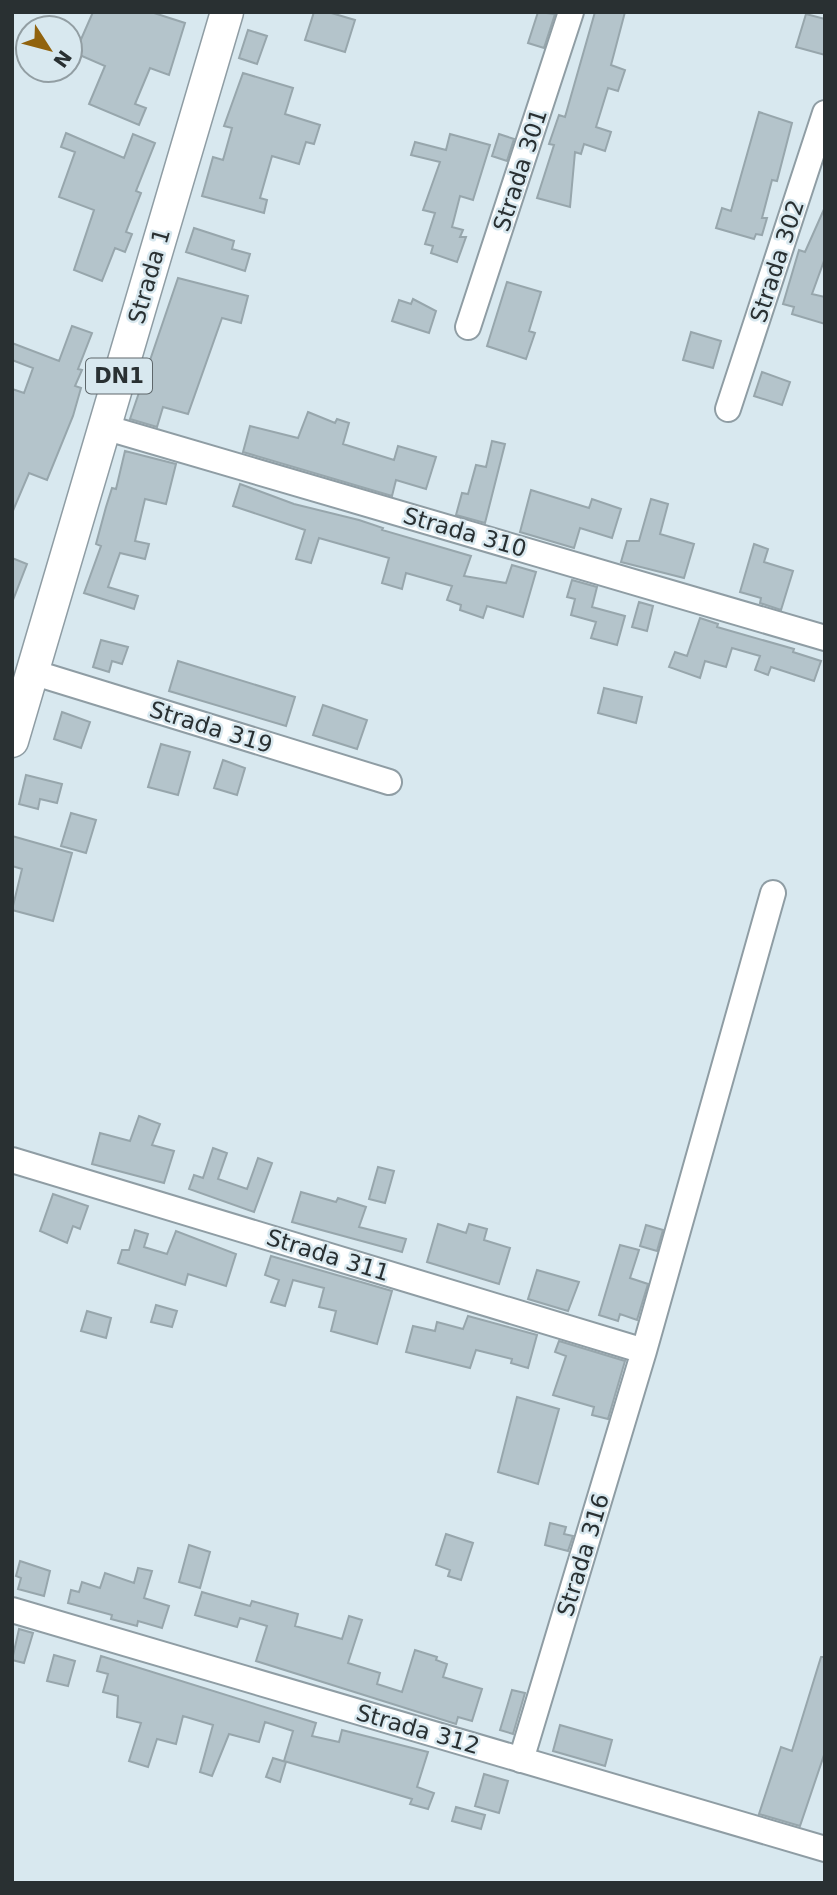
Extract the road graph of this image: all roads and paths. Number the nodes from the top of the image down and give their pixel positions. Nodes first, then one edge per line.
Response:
1 (227, 12) edge
2 (571, 12) edge
3 (825, 113) edge
4 (468, 327) dead end
5 (728, 409) dead end
6 (104, 427) junction
7 (825, 638) edge
8 (32, 672) junction
9 (12, 741) edge
10 (389, 782) dead end
11 (773, 893) dead end
12 (12, 1160) edge
13 (644, 1350) junction
14 (12, 1610) edge
15 (521, 1760) junction
16 (825, 1849) edge

1 - 6 main road, Strada 1 / DN1
2 - 4 street, Strada 301
3 - 5 street, Strada 302
6 - 7 street, Strada 310
6 - 8 main road, Strada 1 / DN1
8 - 9 main road, Strada 1 / DN1
8 - 10 street, Strada 319
11 - 13 street, Strada 316
12 - 13 street, Strada 311
13 - 15 street, Strada 316
14 - 15 street, Strada 312
15 - 16 street, Strada 312

